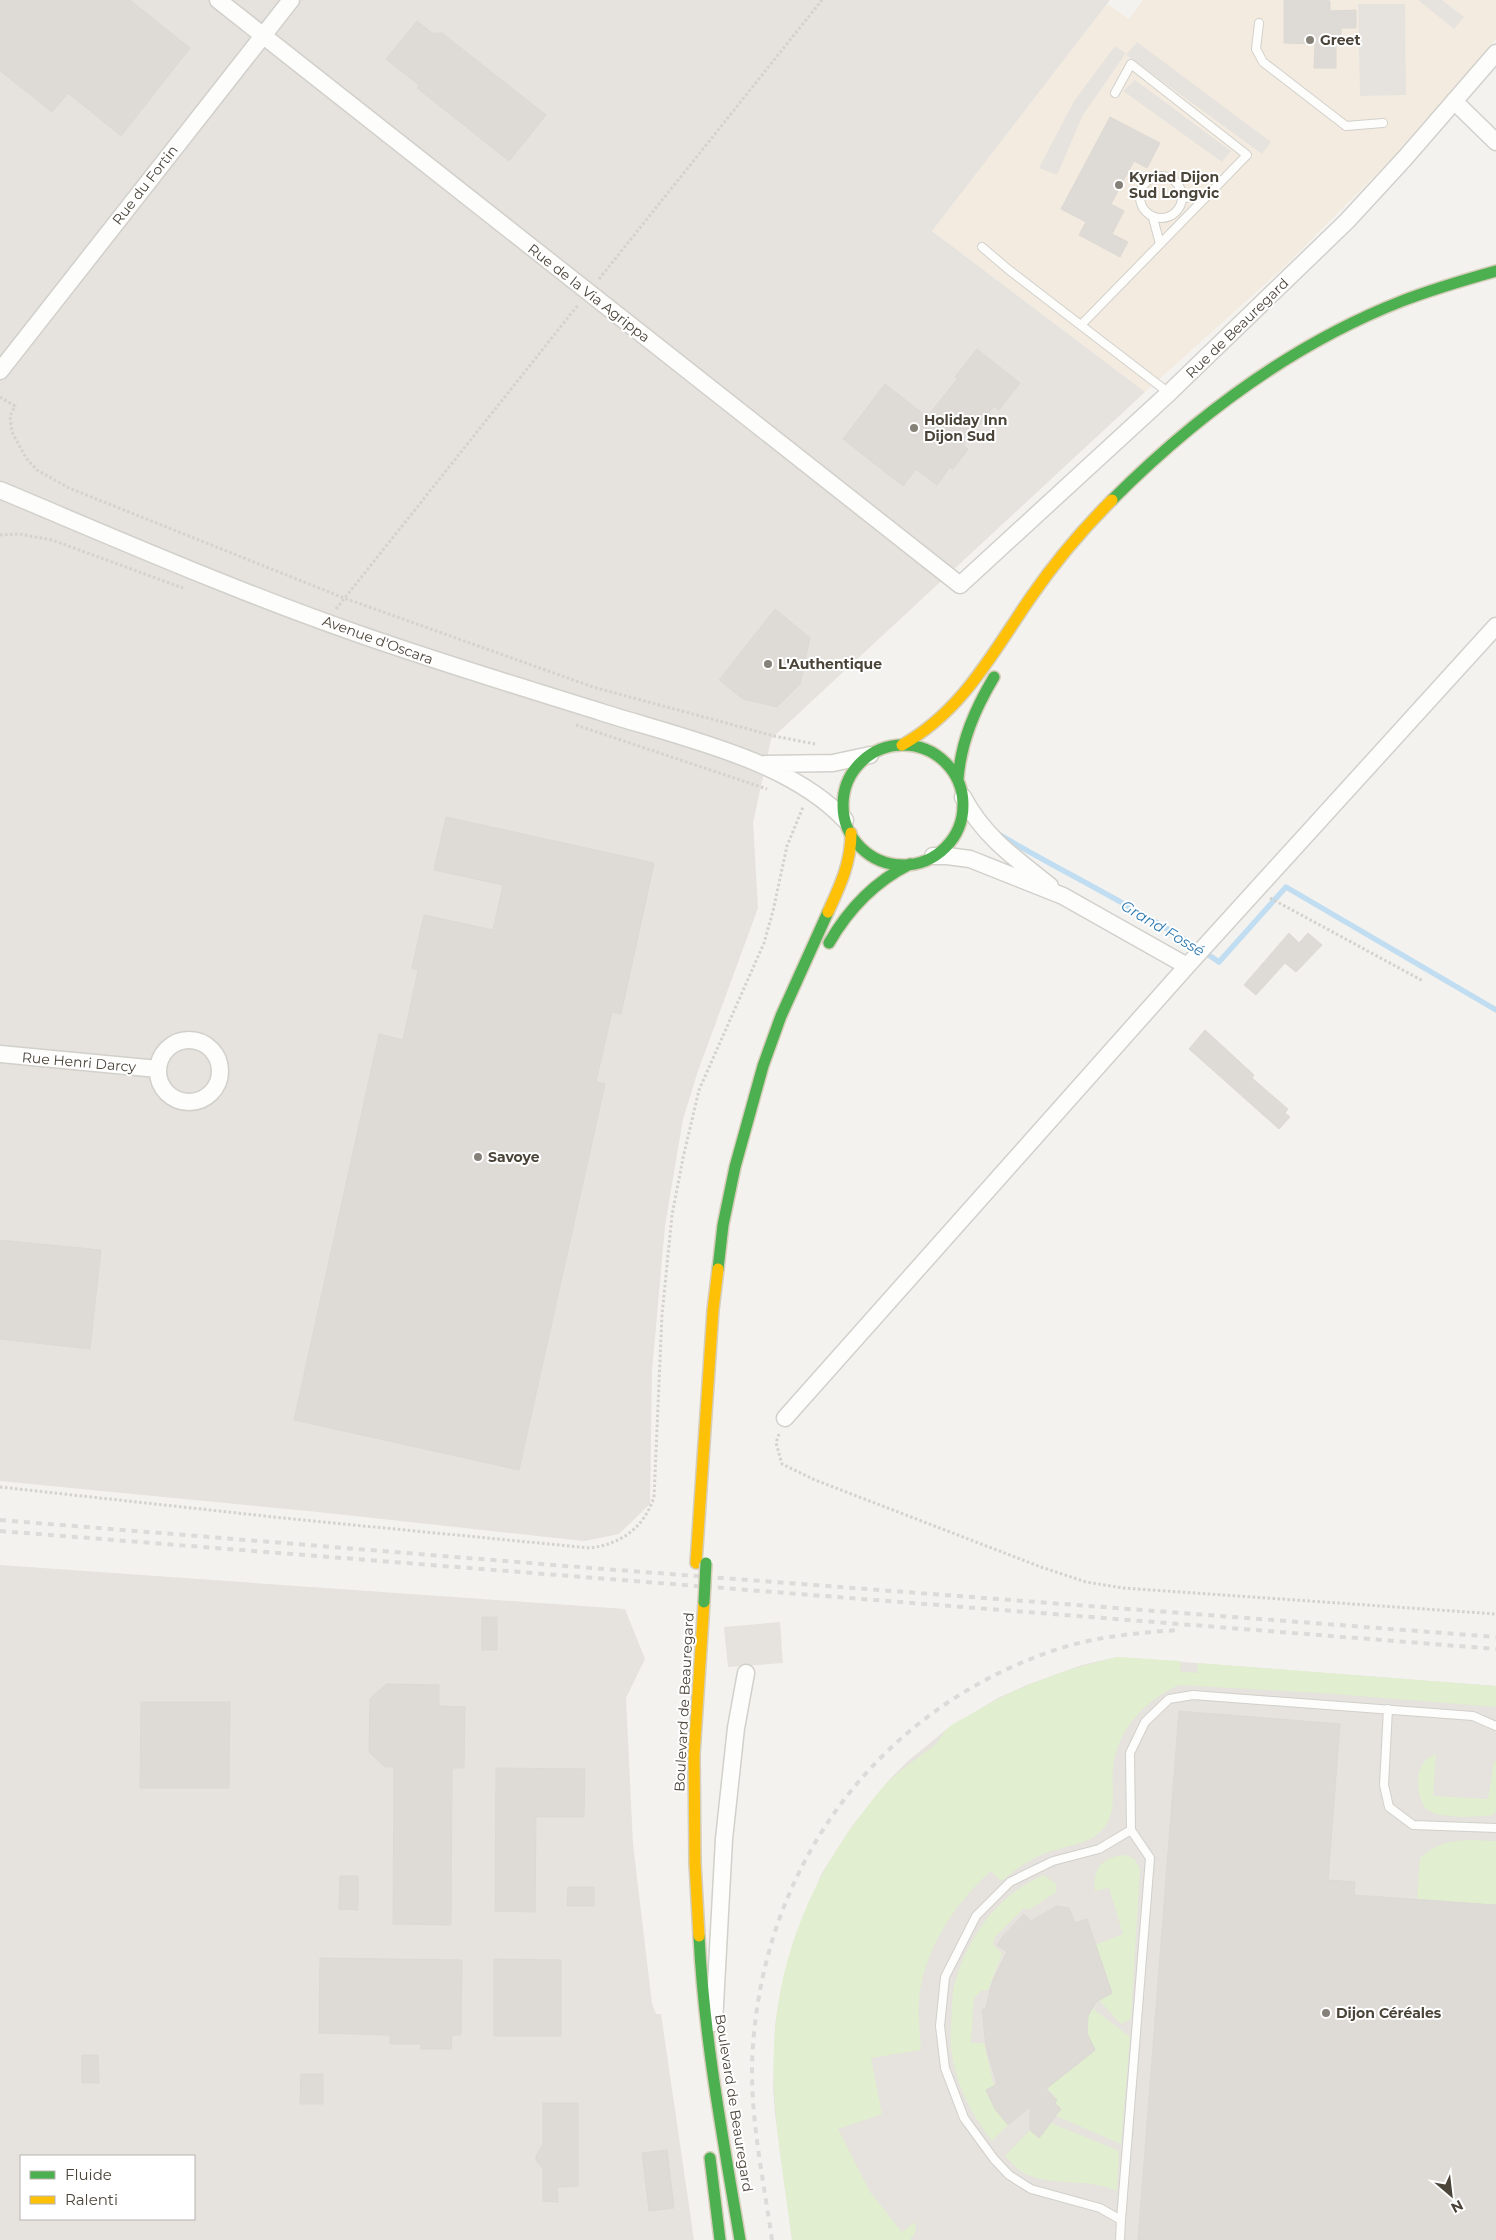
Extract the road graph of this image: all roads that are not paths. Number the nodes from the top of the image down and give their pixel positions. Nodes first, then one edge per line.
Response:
1 (218, 0) edge
2 (291, 0) edge
3 (1259, 24) dead end
4 (263, 36) junction
5 (1496, 53) edge
6 (1115, 92) dead end
7 (1454, 101) junction
8 (1383, 123) dead end
9 (1496, 142) edge
10 (1207, 196) junction
11 (1182, 198) junction
12 (1153, 218) junction
13 (1160, 244) junction
14 (982, 247) dead end
15 (1496, 271) edge
16 (1469, 291) dead end
17 (1081, 325) junction
18 (0, 371) edge
19 (1169, 393) junction
20 (0, 490) edge
21 (960, 585) joint
22 (1496, 626) edge
23 (1008, 653) dead end
24 (998, 670) dead end
25 (902, 745) junction
26 (870, 755) junction
27 (765, 764) junction
28 (958, 779) junction
29 (963, 798) junction
30 (848, 826) junction
31 (933, 856) junction
32 (910, 864) junction
33 (1063, 896) junction
34 (822, 956) dead end
35 (1187, 966) junction
36 (0, 1054) edge
37 (158, 1069) dead end
38 (774, 1072) dead end
39 (737, 1216) dead end
40 (734, 1233) dead end
41 (726, 1297) dead end
42 (720, 1376) dead end
43 (785, 1418) road end
44 (701, 1563) junction
45 (698, 1602) junction
46 (746, 1672) dead end
47 (1388, 1709) junction
48 (1496, 1726) edge
49 (1496, 1828) edge
50 (1131, 1830) junction
51 (687, 1933) dead end
52 (689, 1962) dead end
53 (705, 2062) junction
54 (709, 2149) dead end
55 (1121, 2220) junction
56 (720, 2240) edge
57 (740, 2240) edge
58 (1120, 2240) edge

1 - 4 street, Rue de la Via Agrippa
2 - 4 street, Rue du Fortin
3 - 8 lane
4 - 18 street, Rue du Fortin
4 - 21 street, Rue de la Via Agrippa
5 - 7 street, Rue de Beauregard
6 - 10 lane
7 - 9 street
7 - 19 street, Rue de Beauregard
10 - 11 lane
10 - 13 lane
11 - 12 lane
11 - 12 lane
12 - 13 lane
13 - 17 lane
14 - 17 lane
15 - 25 main road
16 - 23 main road
17 - 19 lane
19 - 21 street, Rue de Beauregard
20 - 27 street, Avenue d'Oscara
22 - 35 street
24 - 28 main road
25 - 26 main road
25 - 28 main road
26 - 27 street, Avenue d'Oscara
26 - 30 main road
27 - 30 street, Avenue d'Oscara
28 - 29 main road
29 - 31 main road
29 - 33 street
30 - 32 main road
30 - 44 main road, Boulevard de Beauregard
31 - 32 main road
31 - 33 street
32 - 34 main road
33 - 35 street
35 - 43 street
36 - 37 street, Rue Henri Darcy
38 - 39 main road
40 - 41 main road
42 - 44 main road, Boulevard de Beauregard
44 - 45 main road, Boulevard de Beauregard, bridge
45 - 51 main road, Boulevard de Beauregard
45 - 53 main road, Boulevard de Beauregard
46 - 53 street
47 - 48 lane
47 - 49 lane
47 - 50 lane
50 - 55 lane
50 - 55 lane
52 - 53 main road, Boulevard de Beauregard
53 - 57 main road, Boulevard de Beauregard
54 - 56 main road
55 - 58 lane

